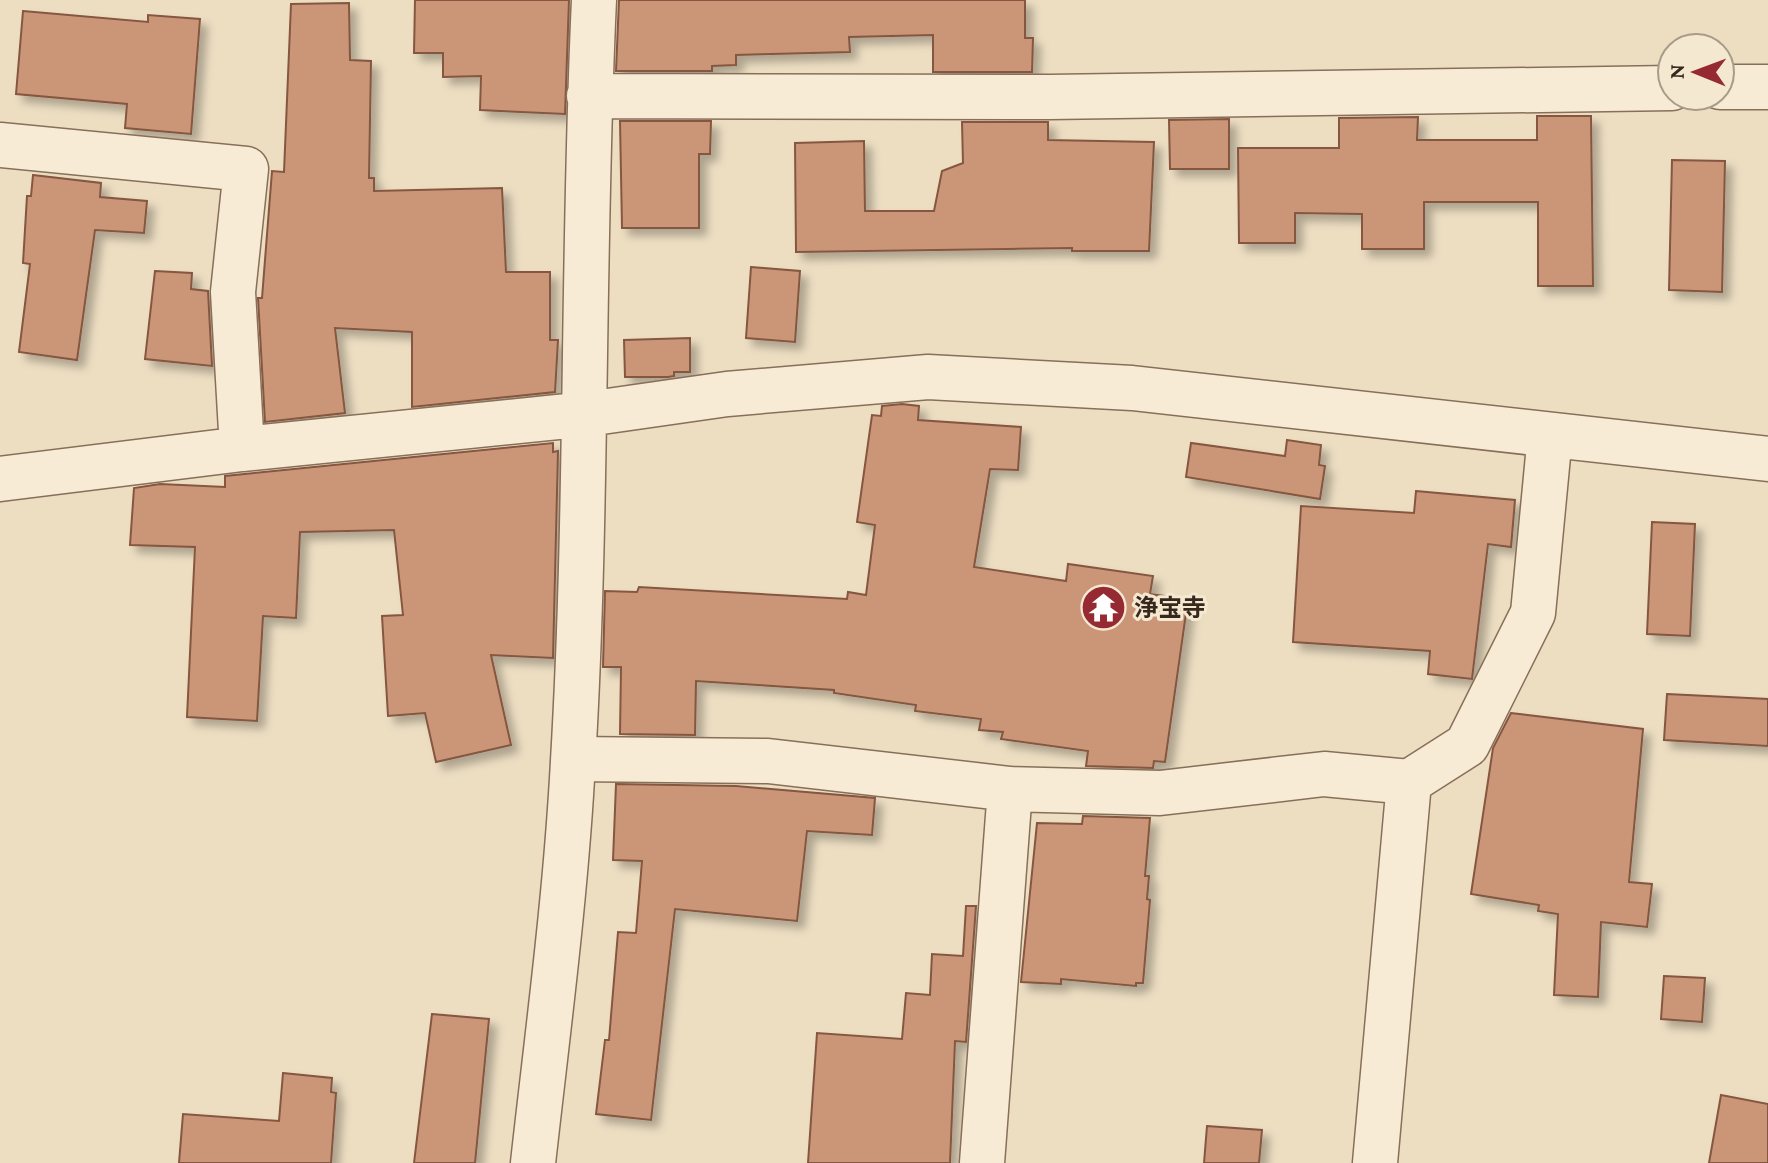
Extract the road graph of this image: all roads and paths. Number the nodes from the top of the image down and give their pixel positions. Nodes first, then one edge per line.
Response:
1 (594, 0) edge
2 (1736, 87) edge
3 (1768, 87) edge
4 (1656, 88) edge
5 (589, 96) junction
6 (0, 145) edge
7 (587, 414) junction
8 (1550, 435) junction
9 (242, 449) junction
10 (1768, 459) edge
11 (0, 479) edge
12 (574, 759) junction
13 (1409, 782) junction
14 (1010, 789) junction
15 (533, 1163) edge
16 (982, 1163) edge
17 (1375, 1163) edge

1 - 5 street
2 - 3 street
4 - 5 street
5 - 7 street
6 - 9 street
7 - 8 street
7 - 9 street
7 - 12 street
8 - 10 street
8 - 13 street
9 - 11 street
12 - 14 street
12 - 15 street
13 - 14 street
13 - 17 street
14 - 16 street

